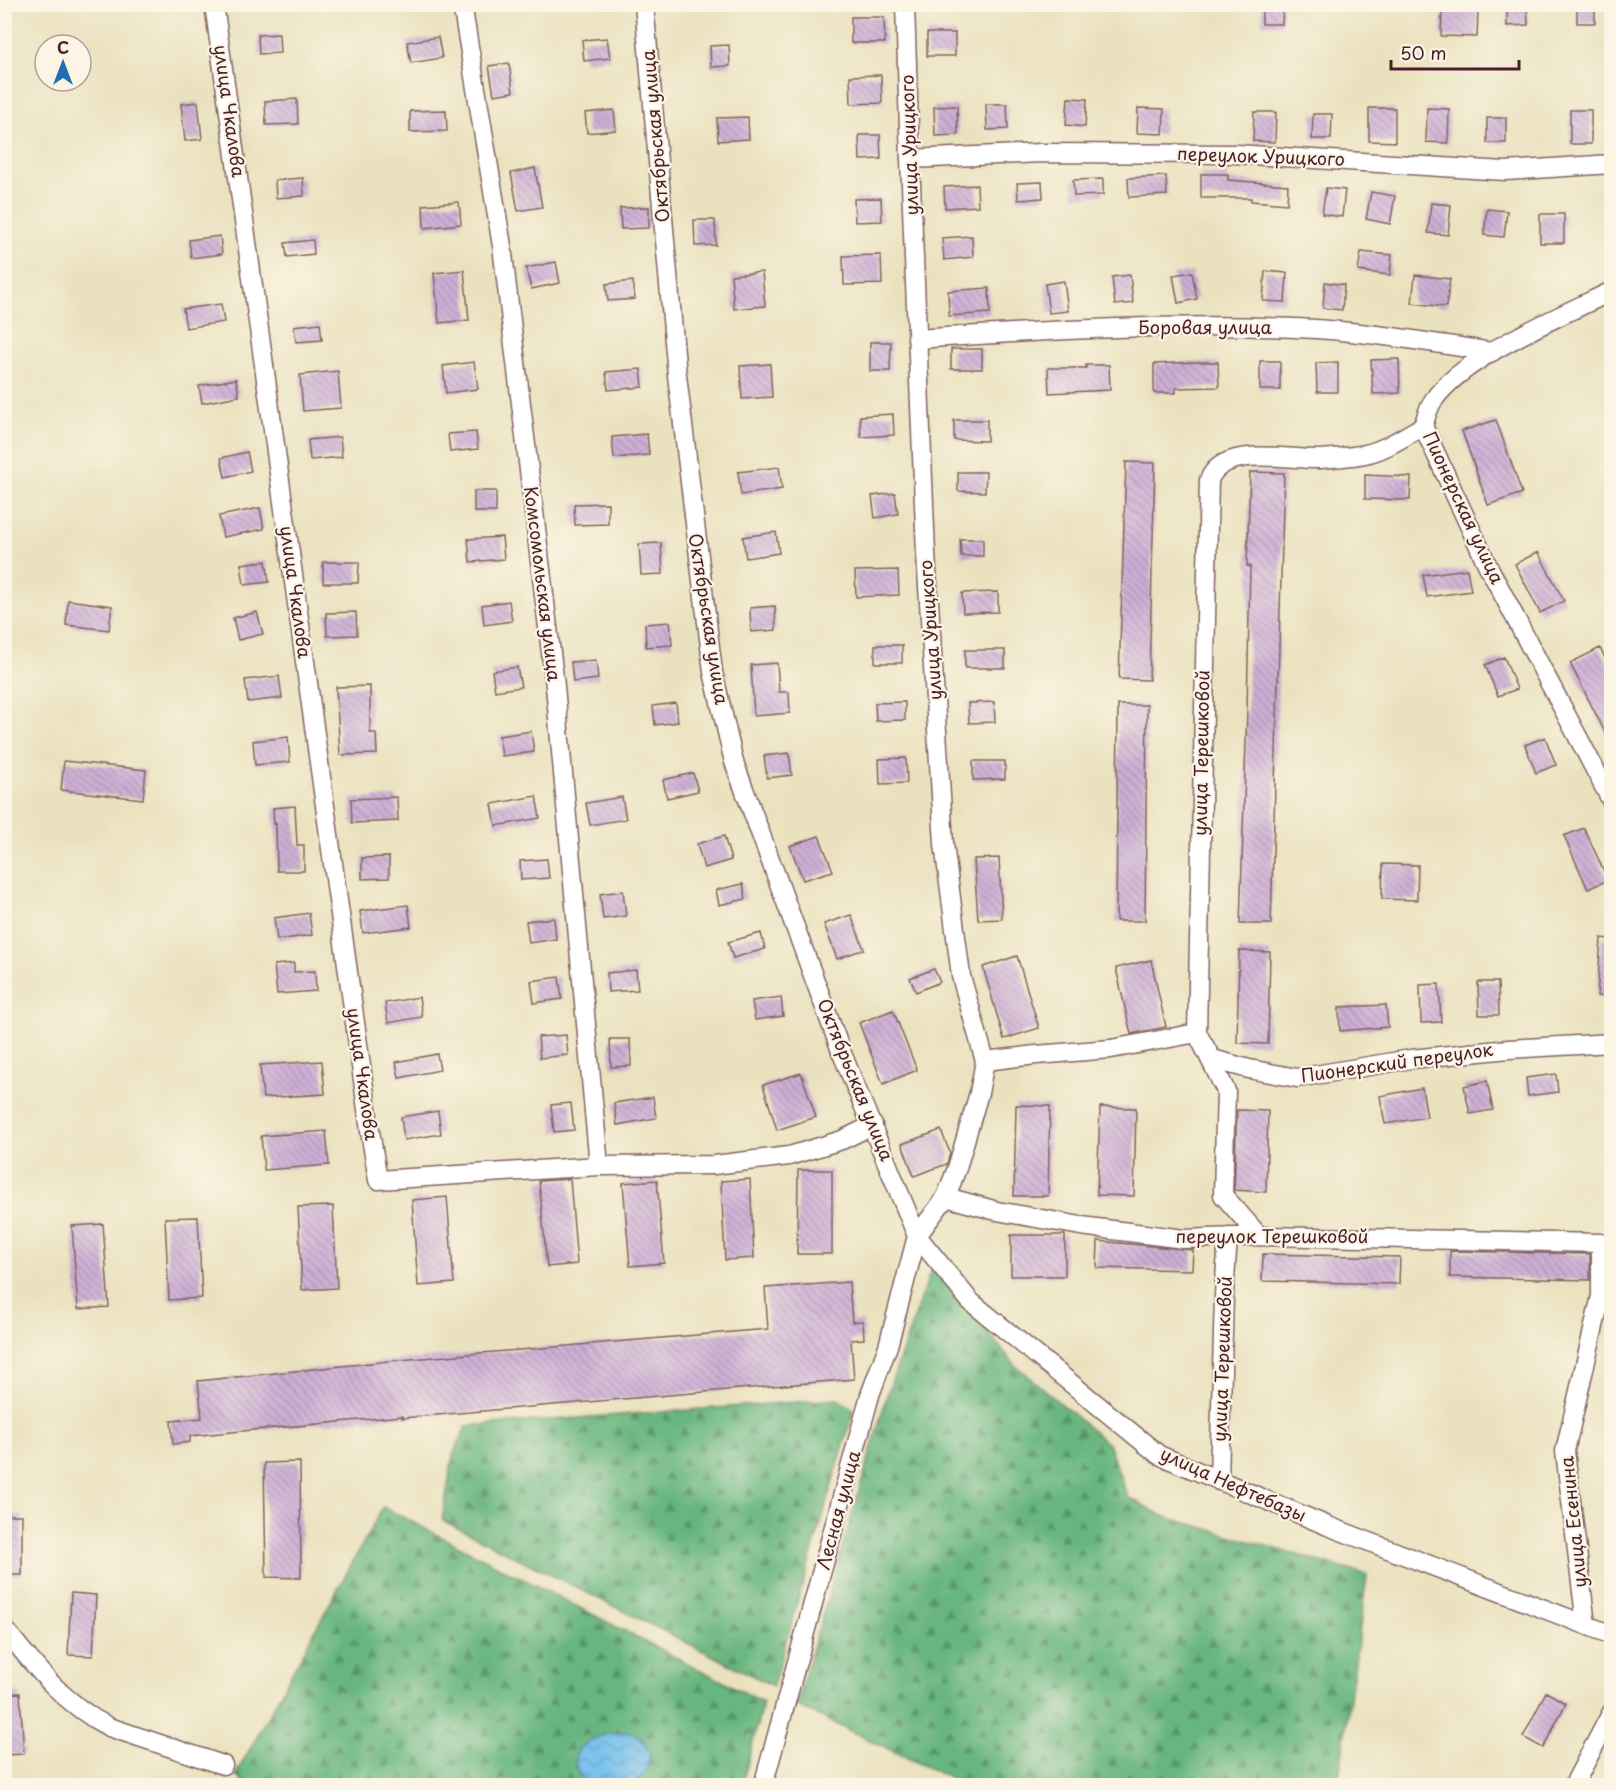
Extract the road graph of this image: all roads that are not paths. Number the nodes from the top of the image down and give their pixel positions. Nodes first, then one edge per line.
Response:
1 (214, 4) edge
2 (462, 4) edge
3 (644, 4) edge
4 (906, 4) edge
5 (910, 159) junction
6 (1611, 164) edge
7 (1611, 291) edge
8 (917, 339) junction
9 (1492, 352) junction
10 (1423, 426) junction
11 (1611, 802) edge
12 (1197, 1034) junction
13 (1611, 1043) edge
14 (985, 1061) junction
15 (873, 1125) junction
16 (599, 1166) junction
17 (946, 1197) junction
18 (917, 1236) junction
19 (1259, 1236) junction
20 (1228, 1238) junction
21 (1601, 1244) joint
22 (1219, 1481) junction
23 (1586, 1625) junction
24 (4, 1628) edge
25 (1611, 1635) edge
26 (1611, 1712) edge
27 (224, 1765) dead end
28 (763, 1785) edge
29 (1573, 1785) edge

1 - 16 street, улица Чкалова
2 - 16 street, Комсомольская улица
3 - 15 street, Октябрьская улица
4 - 5 street, улица Урицкого
5 - 6 street, переулок Урицкого
5 - 8 street, улица Урицкого
7 - 9 street, Пионерская улица
8 - 9 street, Боровая улица
8 - 14 street, улица Урицкого
9 - 10 street, Пионерская улица
10 - 11 street, Пионерская улица
10 - 12 street, улица Терешковой
12 - 13 street, Пионерский переулок
12 - 14 street
12 - 19 street, улица Терешковой
14 - 17 street, улица Урицкого
15 - 16 street
15 - 18 street, Октябрьская улица
17 - 18 street, улица Урицкого
17 - 20 street, переулок Терешковой
18 - 22 street, улица Нефтебазы
18 - 28 street, Лесная улица
19 - 20 street, переулок Терешковой
19 - 21 street, переулок Терешковой
20 - 22 street, улица Терешковой
21 - 23 street, улица Есенина
22 - 23 street, улица Нефтебазы
23 - 25 street, улица Нефтебазы
24 - 27 street
26 - 29 street

